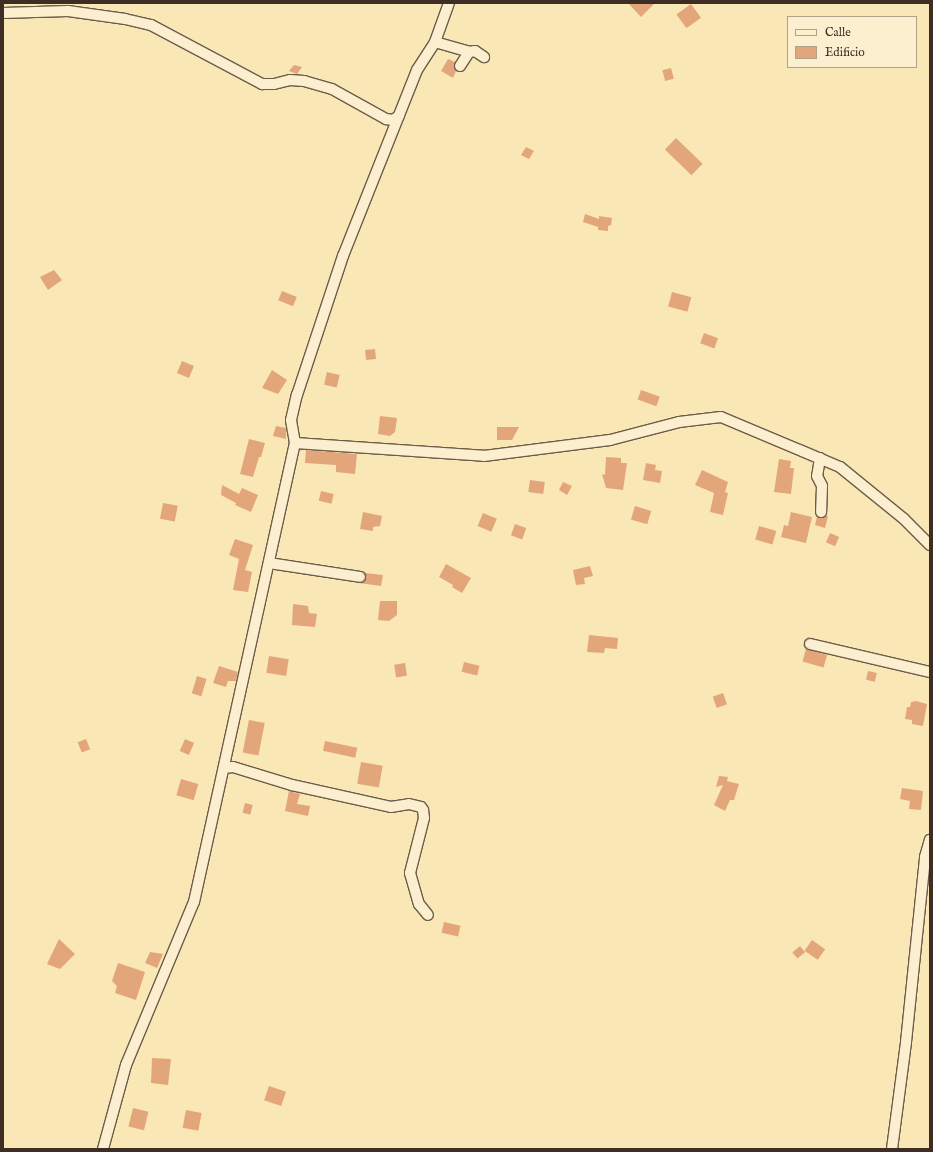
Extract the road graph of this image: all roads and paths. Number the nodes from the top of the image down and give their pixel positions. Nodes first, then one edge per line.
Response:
1 (449, 3) edge
2 (3, 13) edge
3 (435, 42) junction
4 (469, 52) junction
5 (484, 57) dead end
6 (460, 66) dead end
7 (399, 116) junction
8 (296, 443) junction
9 (820, 458) junction
10 (821, 512) dead end
11 (930, 545) edge
12 (269, 563) junction
13 (360, 577) dead end
14 (810, 644) dead end
15 (930, 672) edge
16 (224, 768) junction
17 (930, 840) edge
18 (428, 915) dead end
19 (103, 1149) edge
20 (892, 1149) edge

1 - 3 street
2 - 7 street
3 - 4 street
3 - 7 street
4 - 5 street
4 - 6 street
7 - 8 street
8 - 9 street
8 - 12 street
9 - 10 street
9 - 11 street
12 - 13 street
12 - 16 street
14 - 15 street
16 - 18 street
16 - 19 street
17 - 20 street

